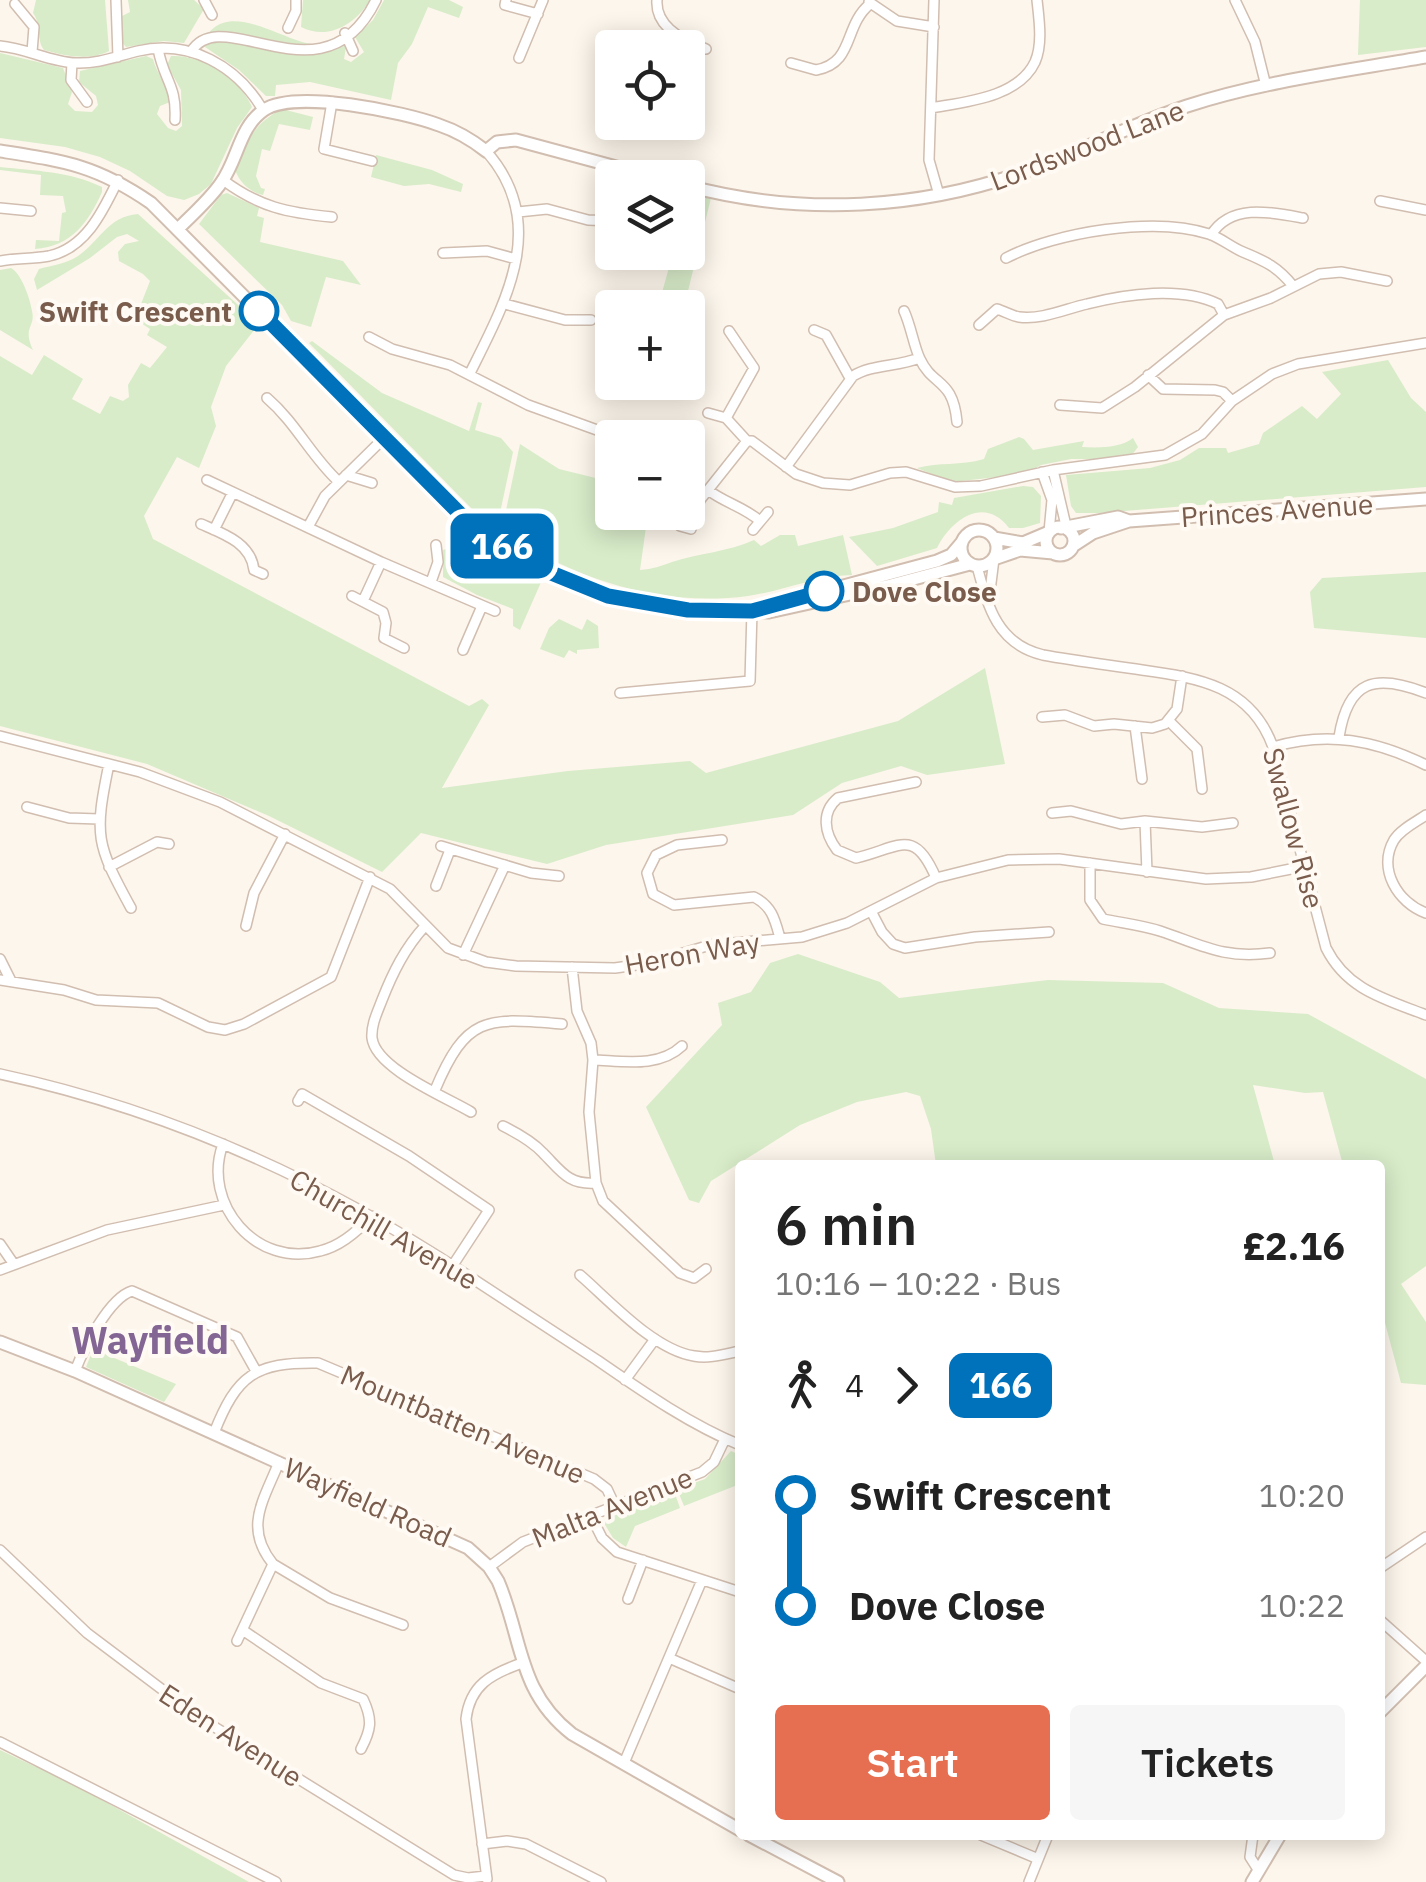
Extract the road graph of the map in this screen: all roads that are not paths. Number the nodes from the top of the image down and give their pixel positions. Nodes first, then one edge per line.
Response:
1 (116, 0) edge
2 (204, 0) edge
3 (296, 0) edge
4 (376, 0) edge
5 (506, 0) edge
6 (543, 0) edge
7 (657, 0) edge
8 (934, 0) edge
9 (1038, 0) edge
10 (1252, 0) edge
11 (869, 2) edge
12 (16, 4) dead end
13 (1237, 4) edge
14 (224, 10) dead end
15 (538, 14) junction
16 (212, 16) junction
17 (274, 22) dead end
18 (934, 27) junction
19 (299, 33) junction
20 (345, 33) junction
21 (0, 46) edge
22 (158, 49) junction
23 (706, 49) dead end
24 (353, 51) dead end
25 (32, 52) junction
26 (192, 52) junction
27 (118, 57) junction
28 (1426, 57) edge
29 (518, 58) dead end
30 (72, 63) junction
31 (791, 63) dead end
32 (1266, 86) junction
33 (87, 102) dead end
34 (332, 102) junction
35 (931, 108) junction
36 (263, 110) junction
37 (176, 120) dead end
38 (0, 150) edge
39 (486, 151) junction
40 (372, 161) dead end
41 (595, 161) edge
42 (118, 180) junction
43 (223, 180) junction
44 (705, 191) edge
45 (939, 195) junction
46 (1380, 202) dead end
47 (0, 208) edge
48 (1426, 210) edge
49 (31, 211) dead end
50 (518, 212) junction
51 (332, 217) dead end
52 (1303, 218) dead end
53 (595, 220) edge
54 (179, 228) junction
55 (1211, 235) junction
56 (442, 254) dead end
57 (516, 258) junction
58 (1006, 258) dead end
59 (0, 261) edge
60 (1386, 282) dead end
61 (1293, 286) junction
62 (504, 304) junction
63 (904, 311) dead end
64 (1224, 315) junction
65 (591, 320) dead end
66 (979, 325) dead end
67 (814, 330) dead end
68 (729, 331) dead end
69 (369, 337) dead end
70 (1426, 344) edge
71 (920, 358) junction
72 (470, 373) junction
73 (1148, 376) junction
74 (850, 378) junction
75 (267, 398) dead end
76 (1232, 402) junction
77 (1060, 405) dead end
78 (708, 414) dead end
79 (726, 418) junction
80 (957, 422) dead end
81 (595, 430) edge
82 (382, 439) junction
83 (747, 441) junction
84 (786, 467) junction
85 (1054, 470) junction
86 (1042, 472) junction
87 (342, 478) junction
88 (207, 480) dead end
89 (372, 483) dead end
90 (708, 490) junction
91 (232, 494) junction
92 (705, 494) edge
93 (1426, 499) edge
94 (768, 512) dead end
95 (1129, 522) junction
96 (201, 524) dead end
97 (308, 527) junction
98 (1061, 529) junction
99 (214, 530) junction
100 (994, 538) junction
101 (962, 542) junction
102 (436, 545) dead end
103 (1072, 546) junction
104 (1053, 554) junction
105 (994, 559) junction
106 (381, 562) junction
107 (973, 565) junction
108 (263, 574) dead end
109 (431, 582) junction
110 (352, 596) dead end
111 (363, 601) junction
112 (989, 602) junction
113 (482, 606) junction
114 (496, 611) dead end
115 (752, 611) junction
116 (404, 648) dead end
117 (463, 650) dead end
118 (1182, 676) junction
119 (620, 693) dead end
120 (1426, 694) edge
121 (1042, 717) dead end
122 (1170, 722) junction
123 (1135, 726) junction
124 (0, 736) edge
125 (1339, 737) junction
126 (1273, 747) junction
127 (109, 764) junction
128 (1426, 764) edge
129 (1142, 778) dead end
130 (916, 782) dead end
131 (1202, 789) dead end
132 (27, 807) dead end
133 (1052, 814) dead end
134 (1426, 815) edge
135 (99, 819) junction
136 (1145, 822) junction
137 (1233, 823) dead end
138 (285, 834) junction
139 (722, 840) dead end
140 (168, 844) dead end
141 (504, 864) junction
142 (1090, 864) junction
143 (1306, 866) junction
144 (108, 867) junction
145 (1147, 872) junction
146 (559, 876) dead end
147 (370, 877) junction
148 (936, 878) junction
149 (436, 886) dead end
150 (132, 908) dead end
151 (871, 911) junction
152 (1426, 913) edge
153 (246, 926) dead end
154 (425, 926) junction
155 (1050, 932) dead end
156 (780, 938) junction
157 (1256, 942) dead end
158 (1270, 954) dead end
159 (464, 955) junction
160 (1258, 955) junction
161 (0, 958) edge
162 (572, 968) junction
163 (6, 980) edge
164 (1426, 1015) edge
165 (562, 1024) dead end
166 (682, 1046) dead end
167 (593, 1060) junction
168 (0, 1074) edge
169 (436, 1090) junction
170 (298, 1100) dead end
171 (471, 1112) dead end
172 (503, 1126) dead end
173 (223, 1144) junction
174 (596, 1183) junction
175 (224, 1205) junction
176 (371, 1216) junction
177 (0, 1244) edge
178 (13, 1263) junction
179 (452, 1265) junction
180 (706, 1268) dead end
181 (0, 1270) edge
182 (580, 1275) dead end
183 (655, 1339) junction
184 (0, 1342) edge
185 (735, 1352) edge
186 (75, 1370) junction
187 (256, 1371) junction
188 (625, 1380) junction
189 (214, 1433) junction
190 (725, 1439) junction
191 (735, 1443) edge
192 (279, 1462) junction
193 (615, 1506) junction
194 (591, 1516) junction
195 (1426, 1537) edge
196 (0, 1550) edge
197 (643, 1560) junction
198 (272, 1564) junction
199 (1385, 1565) edge
200 (489, 1567) junction
201 (702, 1580) junction
202 (735, 1590) edge
203 (628, 1599) dead end
204 (1385, 1625) edge
205 (403, 1626) dead end
206 (244, 1630) junction
207 (237, 1641) dead end
208 (669, 1658) junction
209 (522, 1664) junction
210 (1426, 1664) edge
211 (735, 1686) edge
212 (1385, 1707) edge
213 (0, 1742) edge
214 (361, 1749) dead end
215 (624, 1763) junction
216 (735, 1827) edge
217 (758, 1840) edge
218 (993, 1840) edge
219 (1045, 1840) edge
220 (1252, 1840) edge
221 (1277, 1840) edge
222 (482, 1844) junction
223 (1036, 1858) junction
224 (1255, 1877) edge
225 (487, 1879) edge
226 (276, 1882) edge
227 (601, 1882) edge
228 (838, 1882) edge
229 (1028, 1882) edge

1 - 27 street
2 - 16 street
3 - 19 street
4 - 20 street
5 - 15 street
6 - 15 street
7 - 23 street
8 - 18 street
9 - 35 street
10 - 13 street
11 - 18 street
11 - 31 street
12 - 25 street
13 - 32 street
14 - 16 street
15 - 29 street
16 - 26 street
17 - 19 street
18 - 35 street
19 - 20 street
20 - 24 street
21 - 25 street
22 - 26 street
22 - 27 street
22 - 37 street
25 - 30 street
26 - 36 street
27 - 30 street
28 - 32 street, Lordswood Lane
30 - 33 street
32 - 45 street, Lordswood Lane
34 - 36 street
34 - 39 street
34 - 40 street
35 - 45 street
36 - 43 street
38 - 42 street, Princes Avenue
39 - 41 street
39 - 50 street
42 - 54 street, Princes Avenue
42 - 59 street
43 - 51 street
43 - 54 street
44 - 45 street, Lordswood Lane
46 - 48 street
47 - 49 street
50 - 53 street
50 - 57 street
52 - 55 street
54 - 82 street, Princes Avenue
55 - 58 street
55 - 61 street
56 - 57 street
57 - 62 street
60 - 61 street
61 - 64 street
62 - 65 street
62 - 72 street
63 - 71 street
64 - 66 street
64 - 73 street
67 - 74 street
68 - 79 street
69 - 72 street
70 - 76 street
71 - 74 street
71 - 80 street
72 - 81 street
73 - 76 street
73 - 77 street
74 - 84 street
75 - 87 street
76 - 85 street
78 - 79 street
79 - 83 street
82 - 87 street
82 - 115 street, Princes Avenue
83 - 84 street
83 - 90 street
84 - 86 street
85 - 86 street
85 - 98 street
86 - 98 street
87 - 89 street
87 - 97 street
88 - 91 street
90 - 92 street
90 - 94 street
91 - 97 street
91 - 99 street
93 - 95 street, Princes Avenue
95 - 98 street, Princes Avenue
95 - 103 street, Princes Avenue
96 - 99 street
97 - 106 street
98 - 100 street, Princes Avenue
98 - 103 street
98 - 104 street
99 - 108 street
100 - 101 street, Princes Avenue
100 - 105 street
101 - 107 street
101 - 115 street, Princes Avenue
102 - 109 street
103 - 104 street, Princes Avenue
104 - 105 street, Princes Avenue
105 - 107 street, Princes Avenue
105 - 112 street
106 - 109 street
106 - 111 street
107 - 112 street, Swallow Rise
107 - 115 street, Princes Avenue
109 - 113 street
110 - 111 street
111 - 116 street
112 - 118 street, Swallow Rise
113 - 114 street
113 - 117 street
115 - 119 street
118 - 122 street
118 - 126 street, Swallow Rise
120 - 125 street
121 - 123 street
122 - 123 street
122 - 131 street
123 - 129 street
124 - 127 street, Heron Way
125 - 126 street
125 - 128 street
126 - 143 street, Swallow Rise
127 - 135 street
127 - 138 street, Heron Way
130 - 148 street
132 - 135 street
133 - 136 street
134 - 152 street
135 - 144 street
136 - 137 street
136 - 145 street
138 - 147 street, Heron Way
138 - 153 street
139 - 156 street
140 - 144 street
141 - 146 street
141 - 149 street
141 - 159 street
142 - 145 street, Heron Way
142 - 148 street, Heron Way
142 - 160 street
143 - 145 street, Heron Way
143 - 164 street, Swallow Rise
144 - 150 street
147 - 154 street, Heron Way
147 - 163 street
148 - 151 street, Heron Way
151 - 155 street
151 - 156 street, Heron Way
154 - 159 street, Heron Way
154 - 169 street
156 - 162 street, Heron Way
157 - 160 street
158 - 160 street
159 - 162 street, Heron Way
161 - 163 street
162 - 167 street
165 - 169 street
166 - 167 street
167 - 174 street
168 - 173 street, Churchill Avenue
169 - 171 street
170 - 179 street
172 - 174 street
173 - 175 street
173 - 176 street, Churchill Avenue
174 - 180 street
175 - 176 street
175 - 178 street
176 - 179 street, Churchill Avenue
177 - 178 street
178 - 181 street
179 - 188 street, Churchill Avenue
182 - 183 street
183 - 185 street
183 - 188 street
184 - 186 street, Wayfield Road
186 - 187 street
186 - 189 street, Wayfield Road
187 - 189 street
187 - 193 street, Mountbatten Avenue
188 - 190 street, Churchill Avenue
189 - 192 street, Wayfield Road
190 - 191 street, Churchill Avenue
190 - 193 street, Malta Avenue
192 - 198 street
192 - 200 street, Wayfield Road
193 - 194 street, Malta Avenue
194 - 197 street
194 - 200 street, Malta Avenue
195 - 199 street
196 - 225 street, Eden Avenue
197 - 201 street
197 - 203 street
198 - 205 street
198 - 206 street
200 - 209 street, Wayfield Road
201 - 202 street
201 - 208 street
204 - 210 street
206 - 207 street
206 - 214 street
208 - 211 street
208 - 215 street
209 - 215 street, Wayfield Road
209 - 222 street
210 - 212 street
213 - 226 street
215 - 216 street, Wayfield Road
217 - 228 street
218 - 223 street
219 - 223 street
220 - 224 street
221 - 224 street
222 - 225 street
222 - 227 street
223 - 229 street

